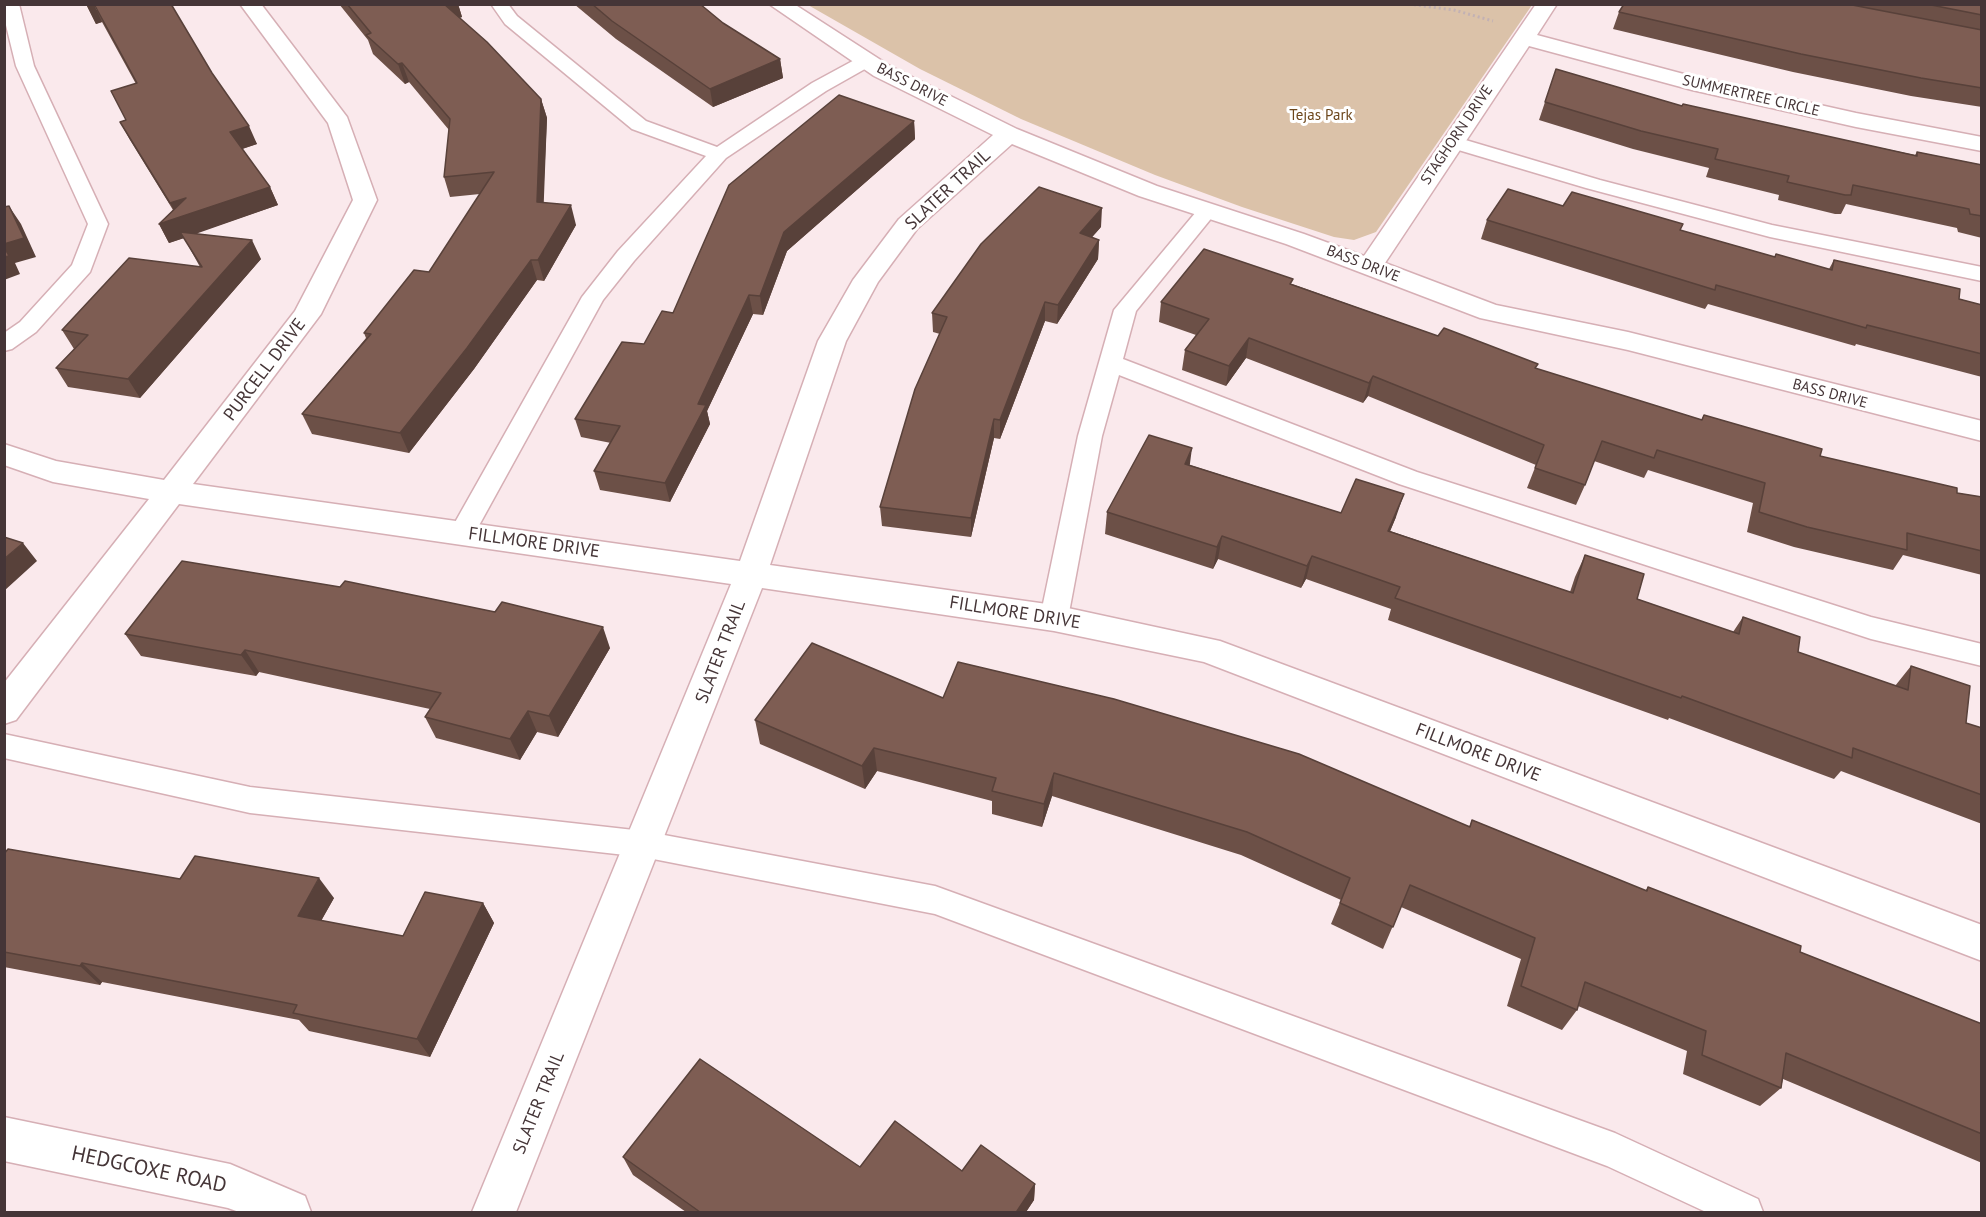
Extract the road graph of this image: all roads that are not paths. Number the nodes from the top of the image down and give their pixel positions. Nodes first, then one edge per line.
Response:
1 (10, 4) edge
2 (250, 4) edge
3 (499, 4) edge
4 (779, 4) edge
5 (1547, 4) edge
6 (1523, 38) junction
7 (866, 61) junction
8 (1009, 134) junction
9 (1452, 142) junction
10 (1982, 144) edge
11 (719, 154) junction
12 (1208, 210) junction
13 (1369, 267) junction
14 (1982, 274) edge
15 (4, 344) edge
16 (1110, 363) junction
17 (1982, 431) edge
18 (4, 454) edge
19 (172, 492) junction
20 (462, 532) junction
21 (751, 574) junction
22 (1054, 618) junction
23 (1982, 655) edge
24 (4, 710) edge
25 (4, 746) edge
26 (643, 844) junction
27 (1982, 943) edge
28 (4, 1139) edge
29 (289, 1212) edge
30 (494, 1212) edge
31 (1745, 1212) edge

1 - 15 lane
2 - 19 street, PURCELL DRIVE
3 - 11 lane
4 - 7 street, BASS DRIVE
5 - 6 street, STAGHORN DRIVE
6 - 9 street, STAGHORN DRIVE
6 - 10 street, SUMMERTREE CIRCLE
7 - 8 street, BASS DRIVE
7 - 11 lane
8 - 12 street, BASS DRIVE
8 - 21 street, SLATER TRAIL
9 - 13 street, STAGHORN DRIVE
9 - 14 lane
11 - 20 lane
12 - 13 street, BASS DRIVE
12 - 16 lane
13 - 17 street, BASS DRIVE
16 - 22 lane
16 - 23 lane
18 - 19 street, FILLMORE DRIVE
19 - 20 street, FILLMORE DRIVE
19 - 24 street, PURCELL DRIVE
20 - 21 street, FILLMORE DRIVE
21 - 22 street, FILLMORE DRIVE
21 - 26 street, SLATER TRAIL
22 - 27 street, FILLMORE DRIVE
25 - 26 lane
26 - 30 street, SLATER TRAIL
26 - 31 lane
28 - 29 street, HEDGCOXE ROAD

